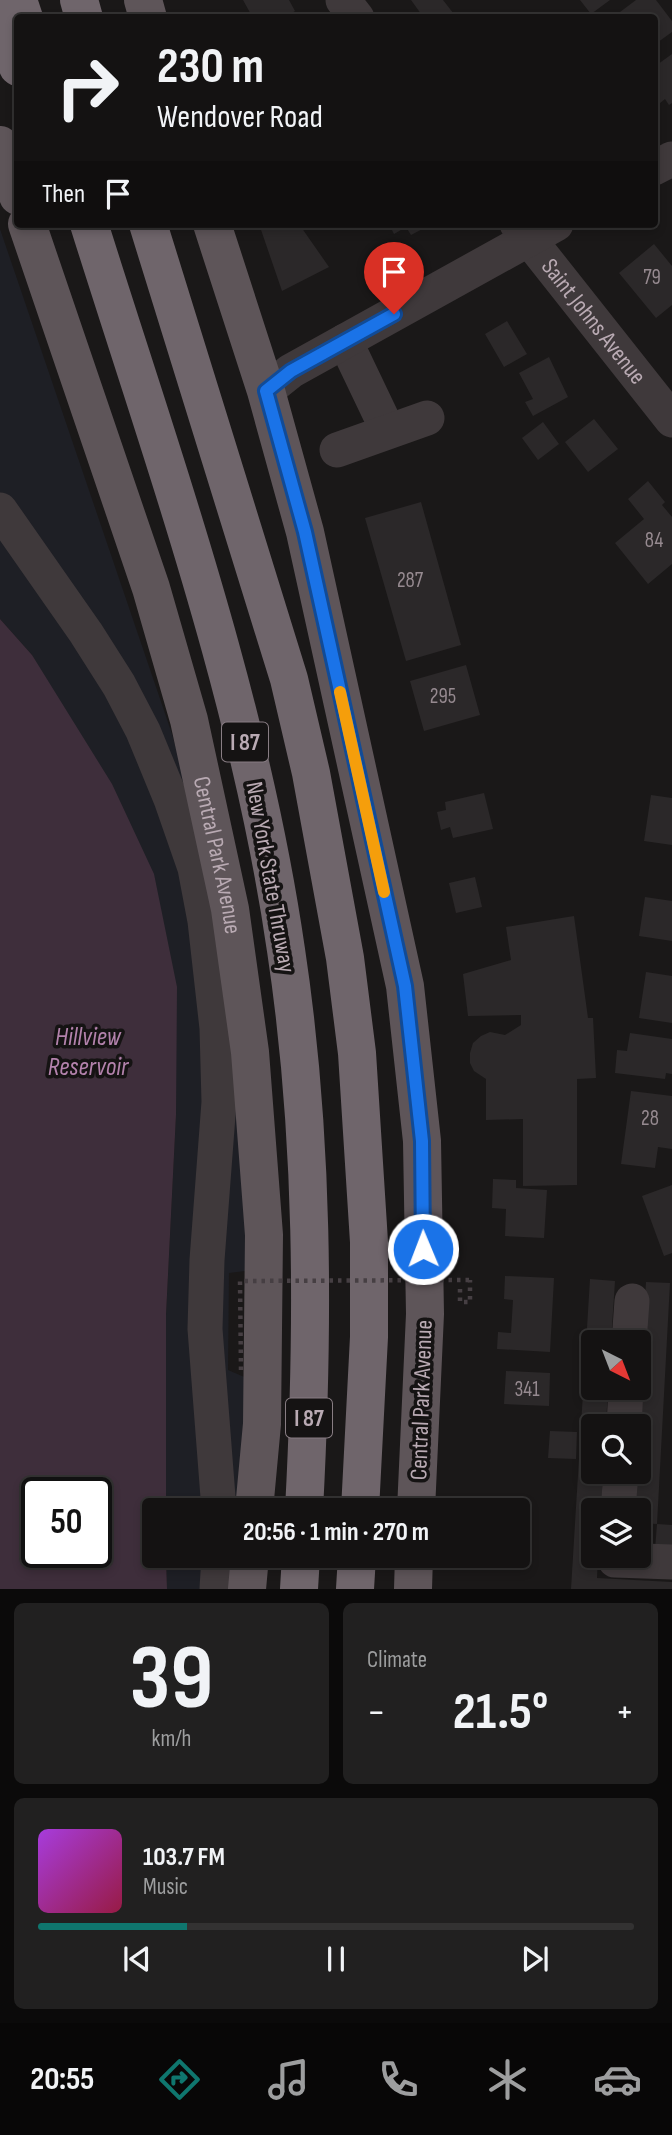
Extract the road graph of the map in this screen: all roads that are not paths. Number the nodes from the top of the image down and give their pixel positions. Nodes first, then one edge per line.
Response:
1 (343, 0) edge
2 (354, 14) edge
3 (0, 25) edge
4 (14, 58) edge
5 (0, 145) edge
6 (14, 185) edge
7 (28, 228) edge
8 (87, 228) edge
9 (150, 228) edge
10 (213, 228) edge
11 (534, 229) edge
12 (345, 341) junction
13 (266, 391) junction
14 (426, 418) dead end
15 (672, 420) edge
16 (388, 431) junction
17 (337, 450) dead end
18 (0, 510) edge
19 (632, 1301) dead end
20 (630, 1330) edge
21 (218, 1498) edge
22 (255, 1498) edge
23 (305, 1498) edge
24 (361, 1498) edge
25 (417, 1498) edge
26 (651, 1561) edge
27 (672, 1562) edge
28 (218, 1568) edge
29 (249, 1568) edge
30 (300, 1568) edge
31 (356, 1568) edge
32 (414, 1568) edge
33 (217, 1589) edge
34 (247, 1589) edge
35 (299, 1589) edge
36 (355, 1589) edge
37 (413, 1589) edge

1 - 2 street
3 - 4 highway
5 - 6 main road
7 - 22 main road, Central Park Avenue
8 - 23 highway, New York State Thruway / I 87
9 - 24 highway, I 87
10 - 13 main road, Central Park Avenue
11 - 12 street
11 - 15 street, Saint Johns Avenue
12 - 13 street
12 - 16 street
13 - 25 main road, Central Park Avenue
14 - 16 street
16 - 17 street
18 - 21 street
19 - 20 street
26 - 27 street
28 - 33 street
29 - 34 main road
30 - 35 highway
31 - 36 highway
32 - 37 main road

